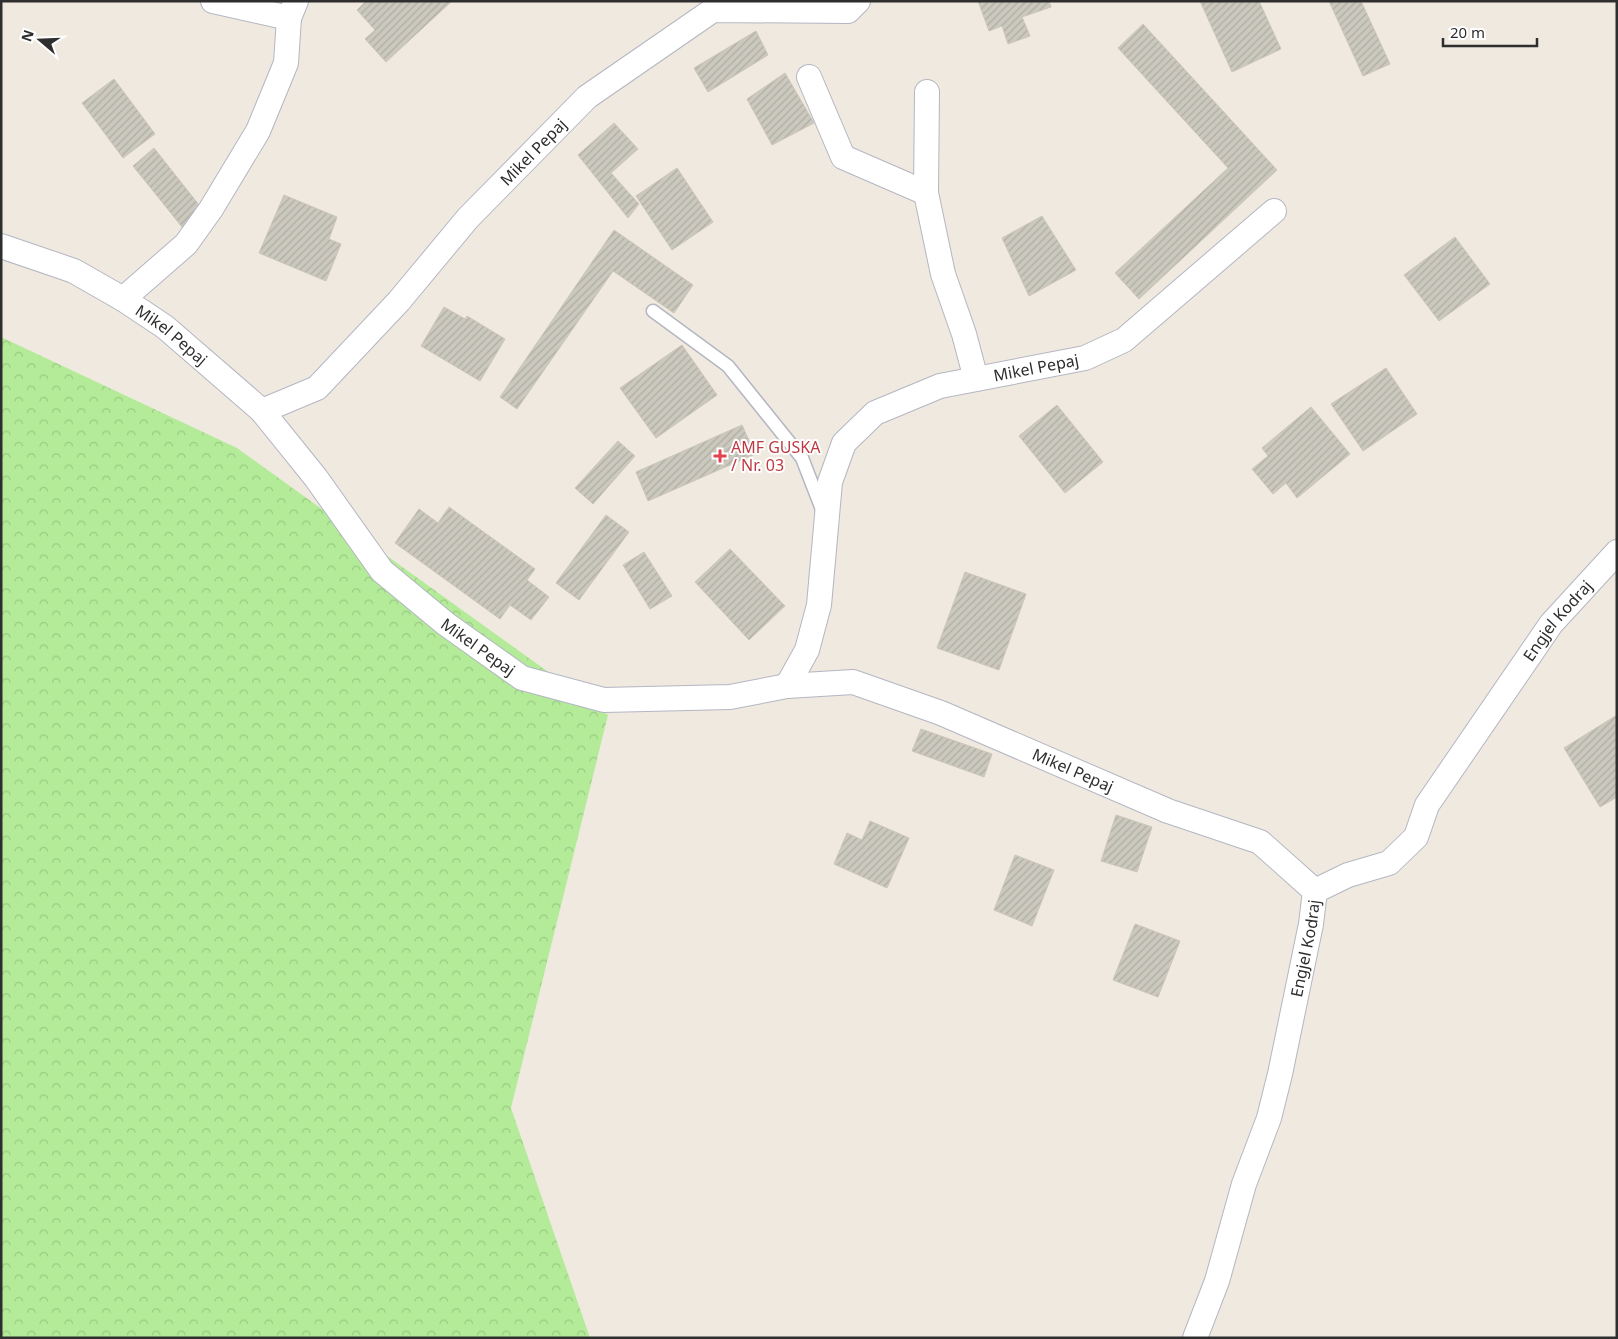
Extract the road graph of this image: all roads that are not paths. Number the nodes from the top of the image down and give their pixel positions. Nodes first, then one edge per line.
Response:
1 (213, 1) edge
2 (858, 1) edge
3 (292, 10) edge
4 (809, 77) dead end
5 (926, 92) dead end
6 (926, 193) junction
7 (1274, 211) dead end
8 (1, 246) edge
9 (123, 299) junction
10 (653, 311) dead end
11 (976, 379) junction
12 (262, 411) junction
13 (827, 522) junction
14 (1617, 552) edge
15 (786, 686) junction
16 (1316, 891) junction
17 (1195, 1338) edge

1 - 3 street
2 - 12 street, Mikel Pepaj
3 - 9 street, Mikel Pepaj
4 - 6 street
5 - 6 street
6 - 11 street
7 - 11 street, Mikel Pepaj
8 - 9 street, Mikel Pepaj
9 - 12 street, Mikel Pepaj
10 - 13 lane, Mikel Pepaj
11 - 13 street, Mikel Pepaj
12 - 15 street, Mikel Pepaj
13 - 15 street, Mikel Pepaj
14 - 16 street, Engjel Kodraj
15 - 16 street, Mikel Pepaj
16 - 17 street, Engjel Kodraj

